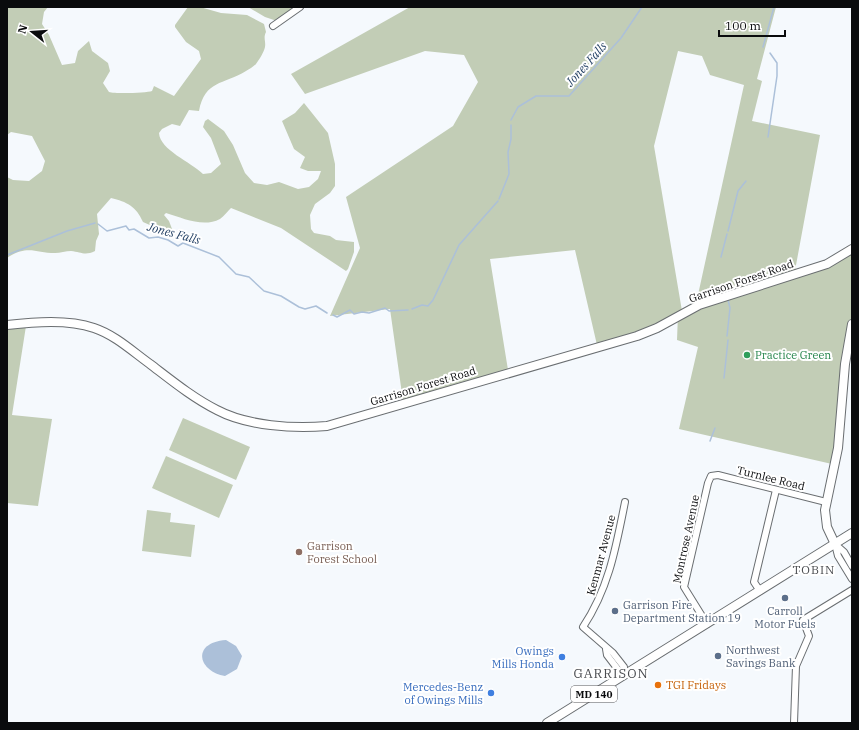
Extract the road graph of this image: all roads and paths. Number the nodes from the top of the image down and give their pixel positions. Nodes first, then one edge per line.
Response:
1 (300, 7) edge
2 (273, 26) dead end
3 (852, 249) edge
4 (852, 324) edge
5 (7, 325) edge
6 (711, 476) joint
7 (776, 490) junction
8 (625, 502) dead end
9 (826, 502) junction
10 (852, 533) edge
11 (835, 544) junction
12 (852, 566) edge
13 (852, 579) edge
14 (852, 590) edge
15 (760, 591) junction
16 (707, 624) junction
17 (623, 676) junction
18 (547, 723) edge
19 (794, 723) edge

1 - 2 street
3 - 5 main road, Garrison Forest Road
4 - 9 main road
6 - 7 street, Turnlee Road
6 - 16 street, Montrose Avenue
7 - 9 street, Turnlee Road
7 - 15 street
8 - 17 street, Kenmar Avenue
9 - 11 main road
10 - 11 main road, MD 140
11 - 12 street
11 - 13 street
11 - 15 main road, MD 140
14 - 19 street
15 - 16 main road, MD 140
16 - 17 main road, MD 140
17 - 18 main road, MD 140

